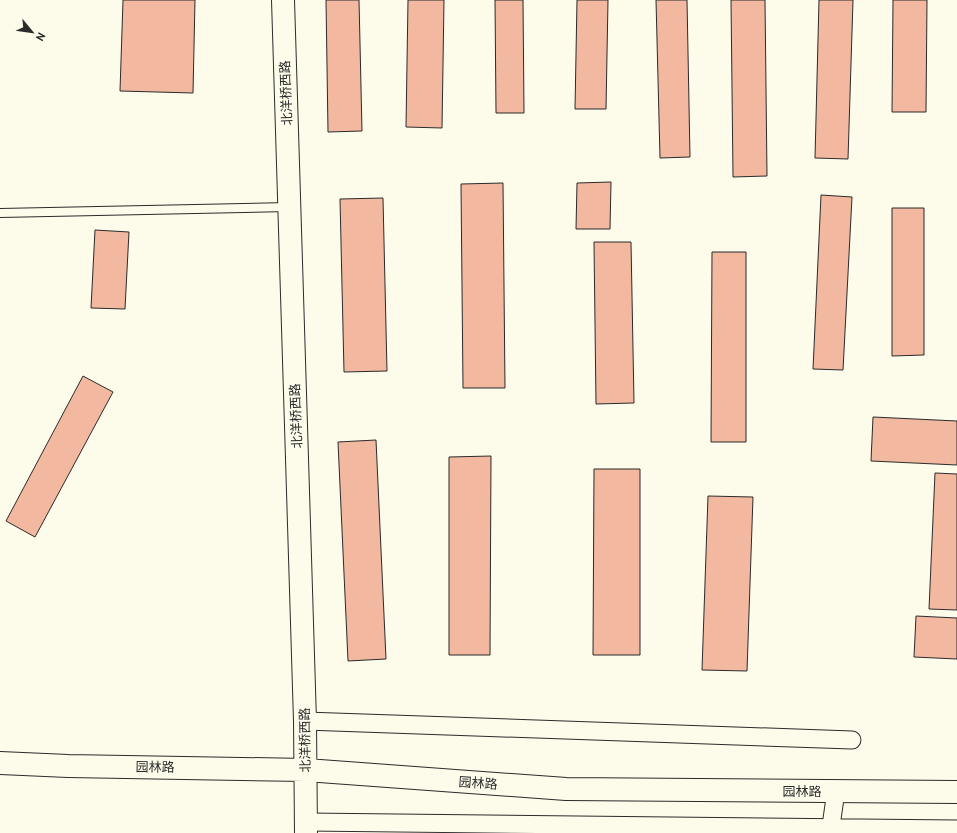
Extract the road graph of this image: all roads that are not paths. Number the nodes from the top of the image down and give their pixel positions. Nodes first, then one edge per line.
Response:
1 (283, 0) edge
2 (290, 207) junction
3 (0, 213) edge
4 (305, 721) junction
5 (852, 740) dead end
6 (0, 763) edge
7 (306, 770) junction
8 (836, 791) junction
9 (957, 792) edge
10 (306, 828) edge
11 (957, 829) edge
12 (831, 830) edge

1 - 2 main road, 北洋桥西路
2 - 3 lane
2 - 4 main road, 北洋桥西路
4 - 5 street
4 - 7 main road, 北洋桥西路
6 - 7 main road, 园林路
7 - 8 main road, 园林路
7 - 10 main road, 北洋桥西路
8 - 9 main road, 园林路
8 - 12 street
10 - 12 street
11 - 12 street

